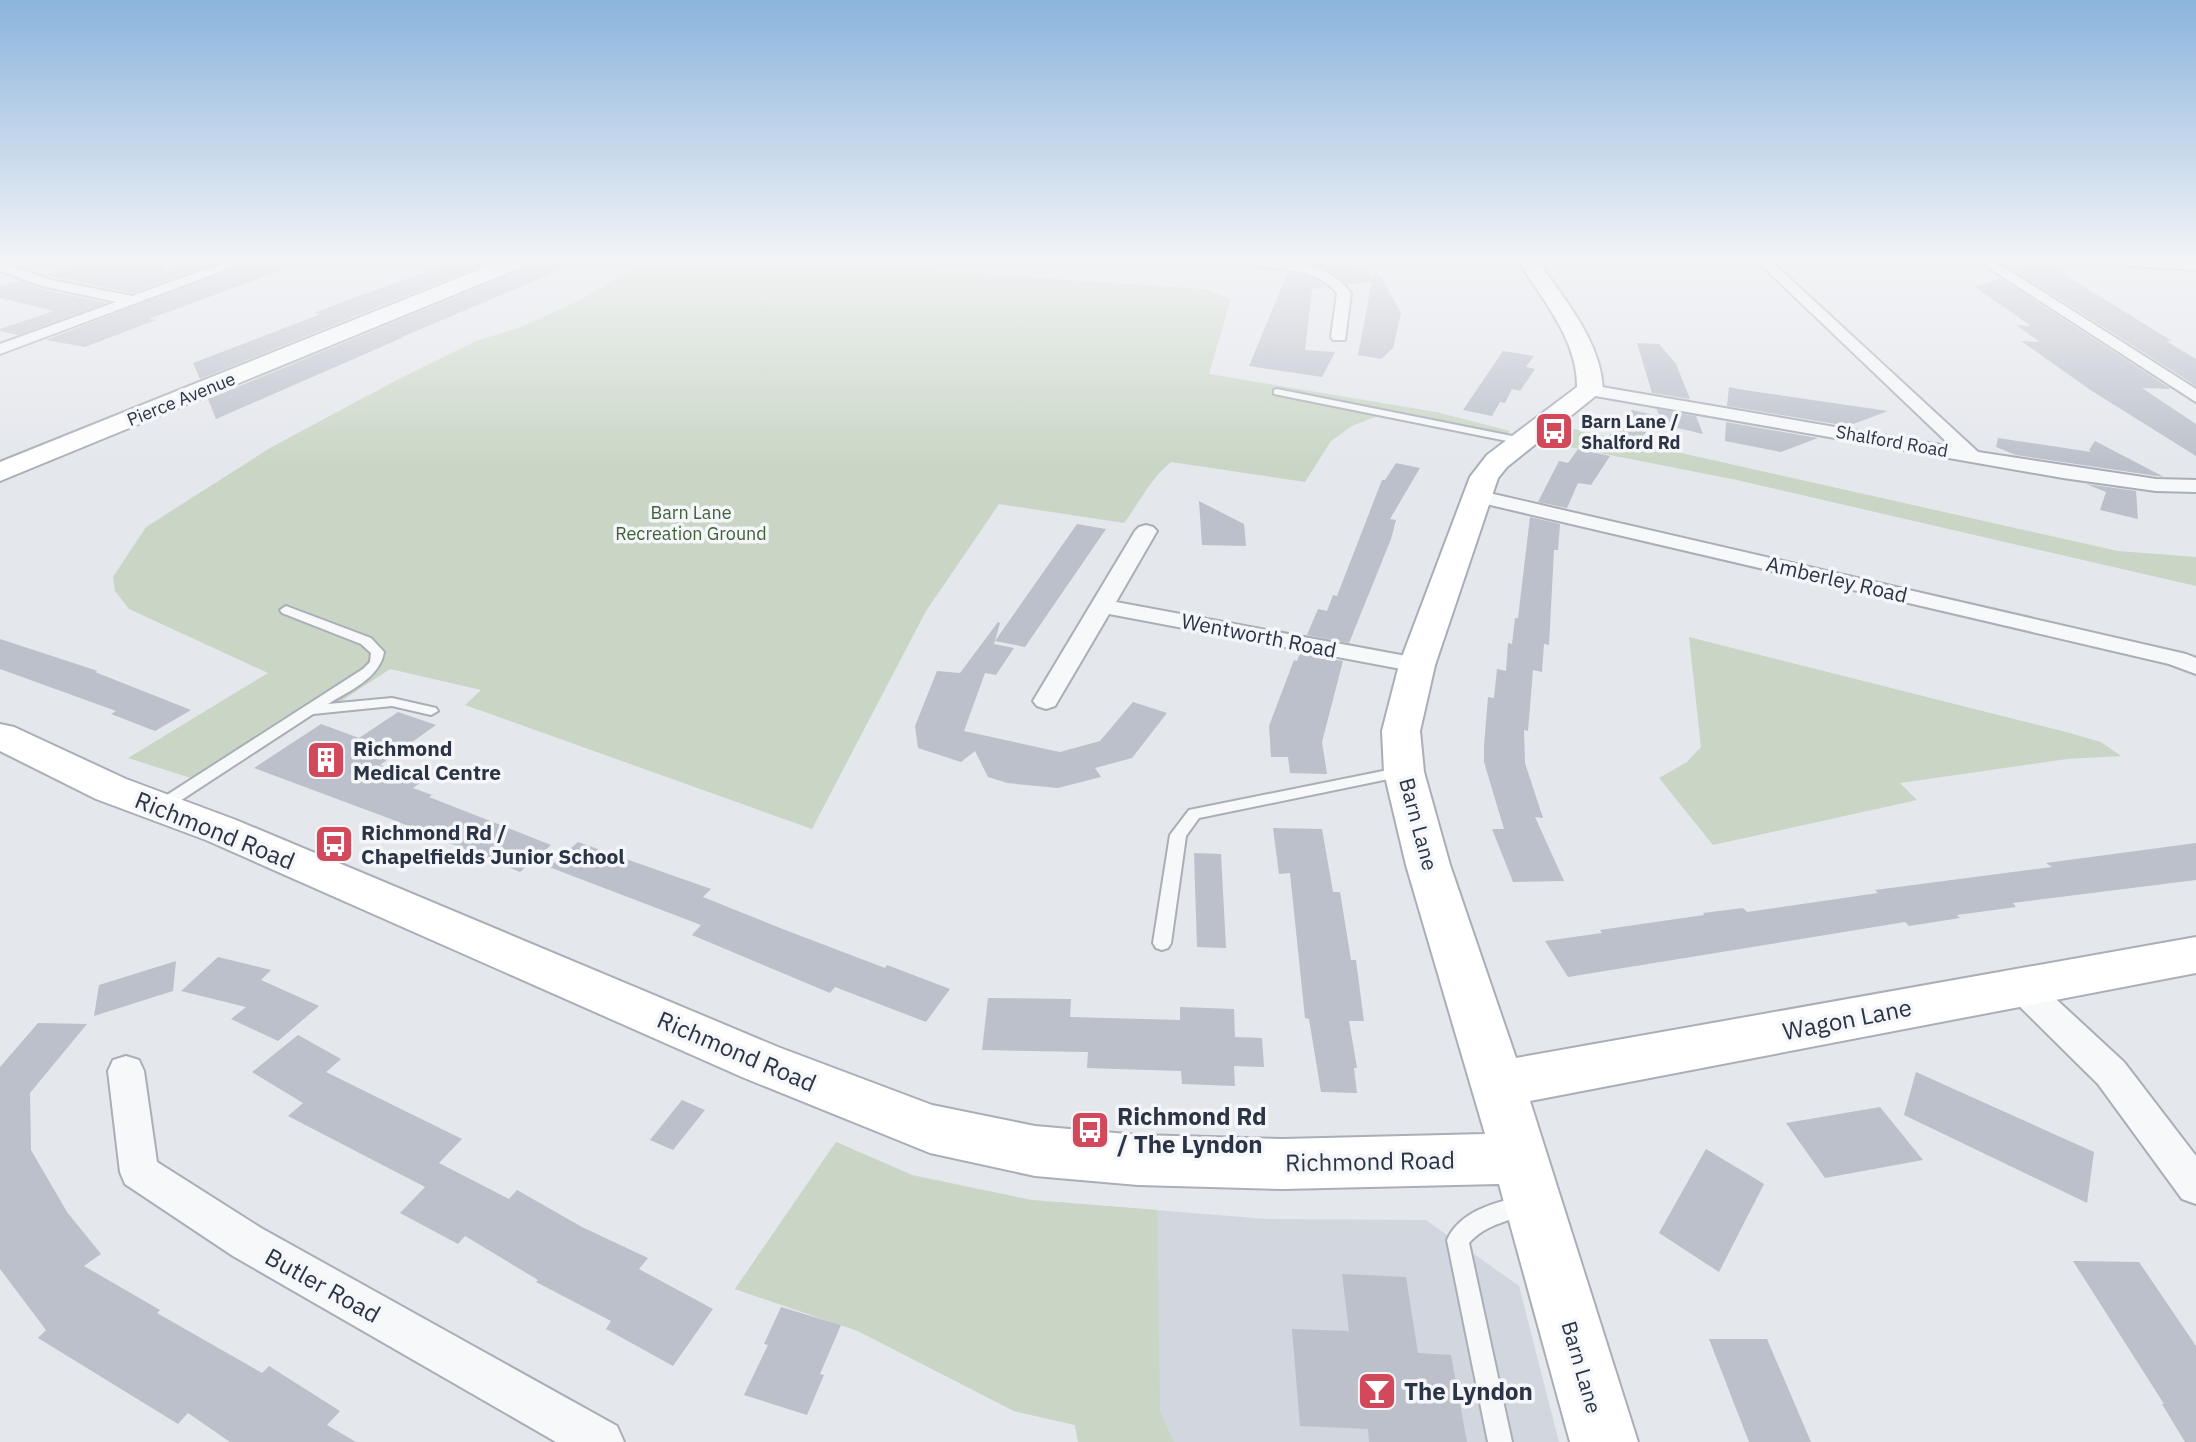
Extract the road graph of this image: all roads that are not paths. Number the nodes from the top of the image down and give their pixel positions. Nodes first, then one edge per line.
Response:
1 (53, 329) edge
2 (351, 329) edge
3 (1340, 329) edge
4 (1569, 329) edge
5 (1836, 329) edge
6 (2091, 329) edge
7 (1339, 337) dead end
8 (0, 348) edge
9 (1590, 390) junction
10 (1277, 392) dead end
11 (2196, 397) edge
12 (1522, 441) junction
13 (1971, 455) junction
14 (0, 472) edge
15 (2196, 486) edge
16 (1476, 496) junction
17 (1146, 531) dead end
18 (1102, 606) junction
19 (286, 610) dead end
20 (1417, 665) junction
21 (2196, 667) edge
22 (1046, 701) dead end
23 (308, 710) junction
24 (431, 711) dead end
25 (0, 736) edge
26 (1404, 772) junction
27 (159, 807) junction
28 (1162, 943) dead end
29 (2196, 955) edge
30 (2020, 986) junction
31 (126, 1070) dead end
32 (1498, 1084) junction
33 (1527, 1180) junction
34 (2196, 1186) edge
35 (601, 1442) edge
36 (1500, 1442) edge
37 (1604, 1442) edge

1 - 8 street
2 - 14 street, Pierce Avenue
3 - 7 street
4 - 9 street
5 - 13 street
6 - 11 street
9 - 12 street, Barn Lane
9 - 13 street, Shalford Road
10 - 12 lane
12 - 16 street, Barn Lane
13 - 15 street, Shalford Road
16 - 20 street, Barn Lane
16 - 21 street, Amberley Road
17 - 18 street
18 - 20 street, Wentworth Road
18 - 22 street
19 - 23 lane
20 - 26 street, Barn Lane
23 - 24 lane
23 - 27 lane
25 - 27 street, Richmond Road
26 - 28 lane
26 - 32 street, Barn Lane
27 - 33 street, Richmond Road
29 - 30 street, Wagon Lane
30 - 32 street, Wagon Lane
30 - 34 street
31 - 35 street, Butler Road
32 - 33 street, Barn Lane
33 - 36 lane
33 - 37 street, Barn Lane

